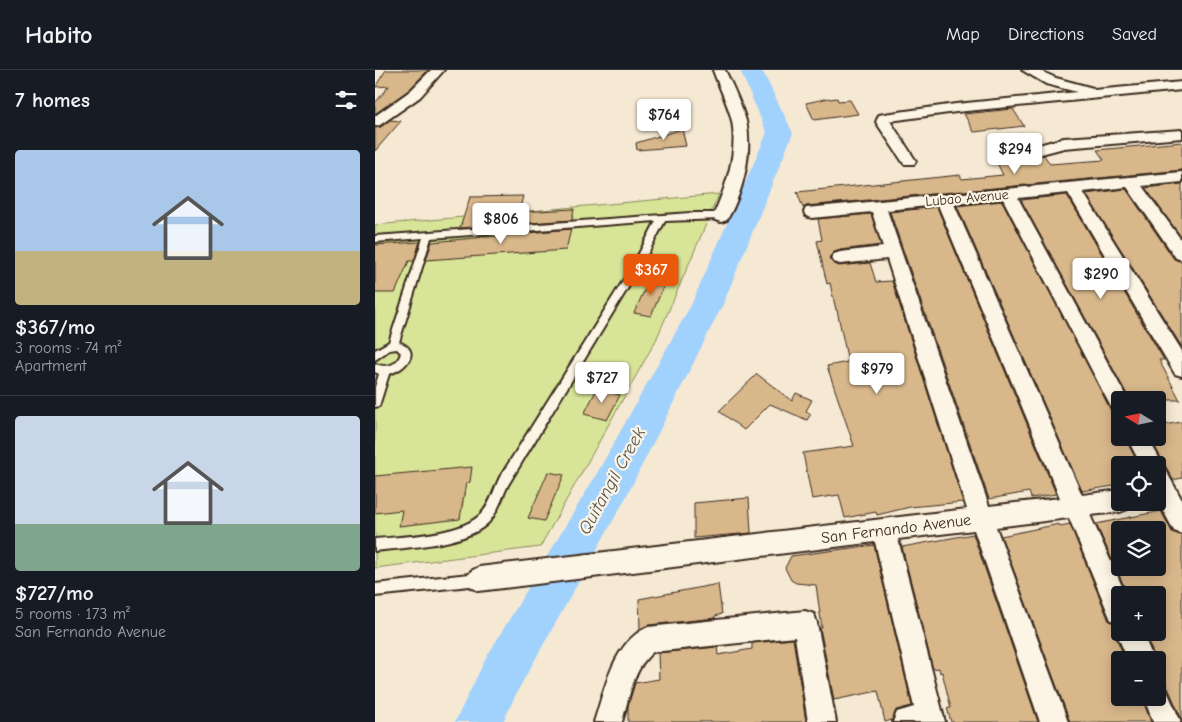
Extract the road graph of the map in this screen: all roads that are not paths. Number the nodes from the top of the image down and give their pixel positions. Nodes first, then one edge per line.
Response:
1 (438, 70) edge
2 (719, 70) edge
3 (1027, 70) edge
4 (1182, 86) edge
5 (1098, 94) junction
6 (375, 122) edge
7 (1182, 134) edge
8 (1022, 154) dead end
9 (909, 161) dead end
10 (1182, 178) edge
11 (1132, 183) junction
12 (1071, 187) junction
13 (1009, 195) junction
14 (944, 200) junction
15 (878, 206) junction
16 (812, 212) dead end
17 (721, 216) joint
18 (662, 218) junction
19 (428, 235) junction
20 (375, 239) edge
21 (893, 252) junction
22 (1182, 254) edge
23 (840, 258) dead end
24 (393, 345) junction
25 (375, 356) edge
26 (1182, 368) edge
27 (380, 369) edge
28 (1113, 391) edge
29 (375, 403) edge
30 (1166, 490) edge
31 (1111, 502) edge
32 (1075, 508) junction
33 (982, 519) junction
34 (1182, 523) edge
35 (884, 531) junction
36 (375, 545) edge
37 (479, 579) joint
38 (375, 590) edge
39 (1111, 591) edge
40 (1160, 706) edge
41 (923, 721) edge
42 (608, 722) edge
43 (822, 722) edge
44 (1054, 722) edge
45 (1167, 722) edge

1 - 6 street
2 - 17 street
3 - 5 street
4 - 5 street
5 - 9 street
7 - 8 street
10 - 11 street, Lubao Avenue
11 - 12 street, Lubao Avenue
11 - 22 street
12 - 13 street, Lubao Avenue
12 - 26 street
13 - 14 street, Lubao Avenue
13 - 28 street
14 - 15 street, Lubao Avenue
14 - 32 street
15 - 16 street, Lubao Avenue
15 - 21 street
17 - 18 lane
18 - 19 lane
18 - 36 lane
19 - 20 lane
19 - 24 lane
21 - 23 street
21 - 33 street
24 - 25 lane
24 - 27 lane
27 - 29 lane
30 - 34 street
31 - 32 street, San Fernando Avenue
32 - 33 street, San Fernando Avenue
32 - 39 street
33 - 35 street, San Fernando Avenue
33 - 44 street
35 - 37 street, San Fernando Avenue
35 - 41 street
37 - 38 lane
40 - 45 street
42 - 43 street

